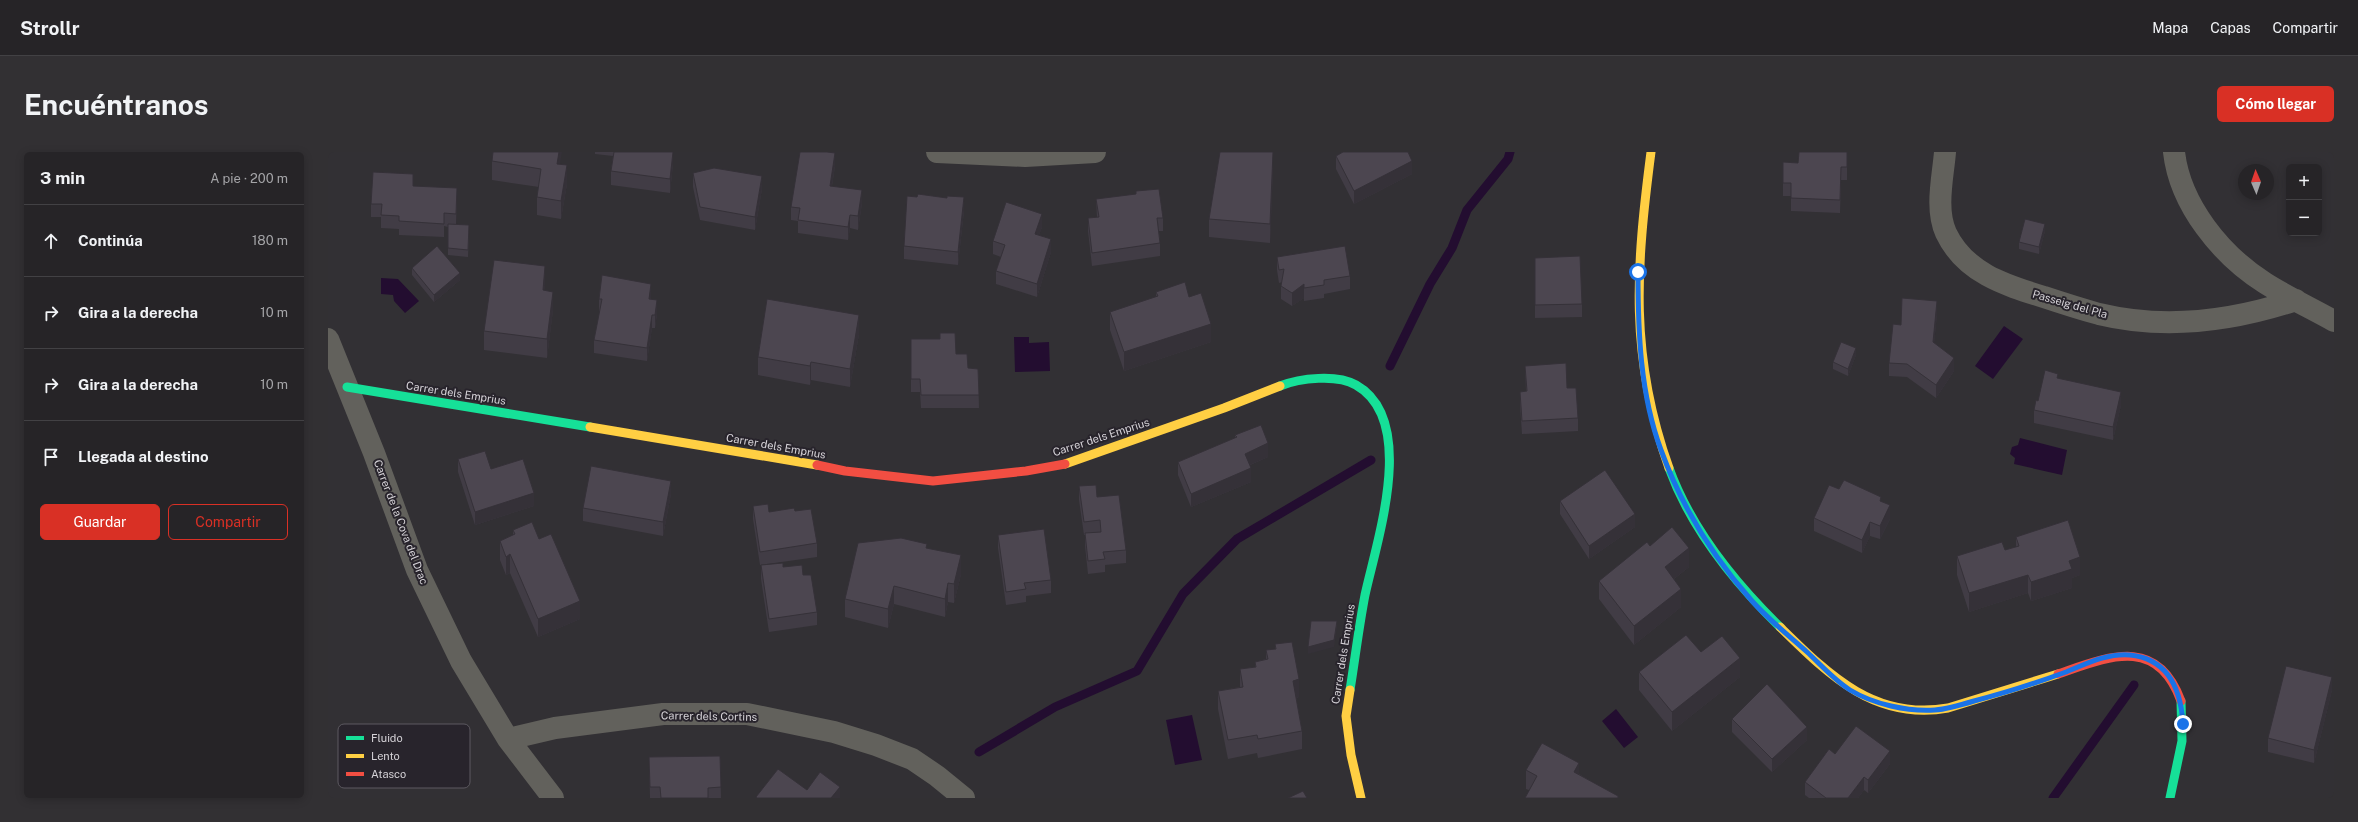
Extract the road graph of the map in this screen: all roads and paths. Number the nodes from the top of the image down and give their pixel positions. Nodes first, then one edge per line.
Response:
1 (937, 152) edge
2 (1094, 152) edge
3 (1652, 152) edge
4 (1945, 152) edge
5 (2174, 152) edge
6 (2296, 300) junction
7 (2334, 321) edge
8 (328, 339) edge
9 (347, 387) junction
10 (508, 739) junction
11 (553, 798) edge
12 (964, 798) edge
13 (1361, 798) edge
14 (2170, 798) edge

1 - 2 street
3 - 14 street
4 - 6 street, Passeig del Pla
5 - 6 street
6 - 7 street
8 - 9 street, Carrer de la Cova del Drac
9 - 10 street, Carrer de la Cova del Drac
9 - 13 street, Carrer dels Emprius
10 - 11 street, Carrer de la Cova del Drac
10 - 12 street, Carrer dels Cortins

